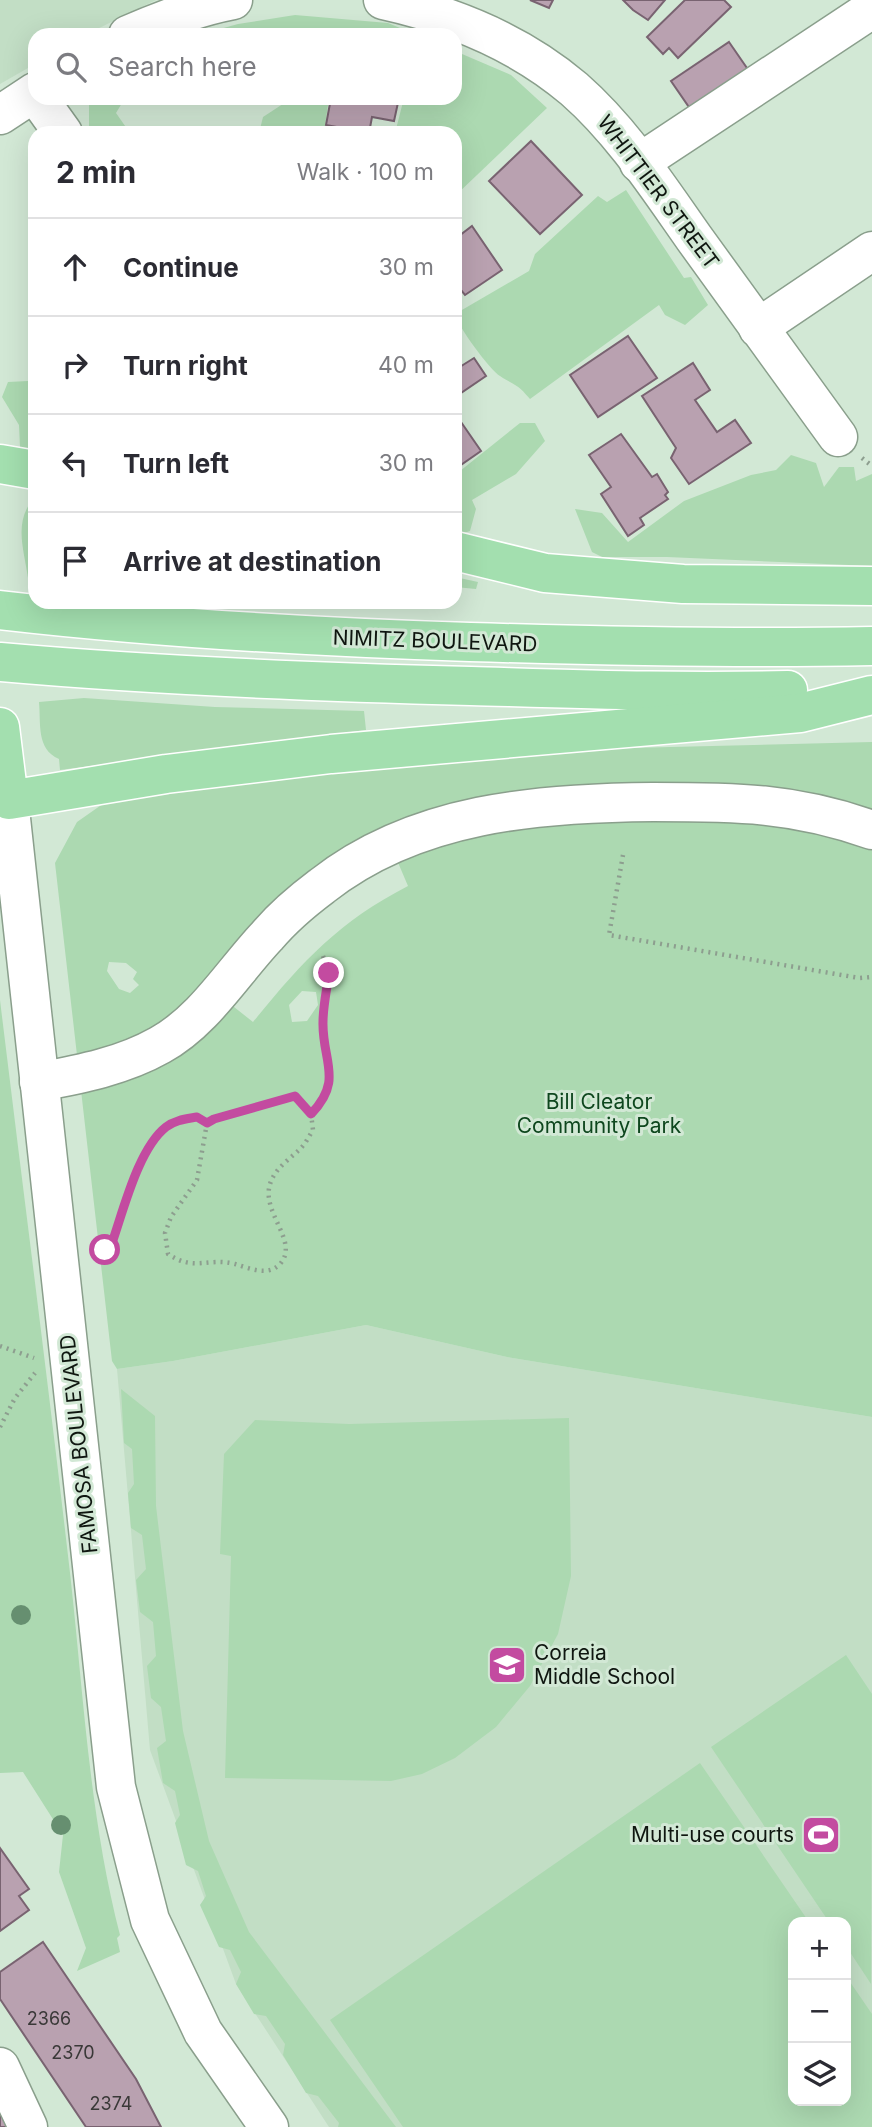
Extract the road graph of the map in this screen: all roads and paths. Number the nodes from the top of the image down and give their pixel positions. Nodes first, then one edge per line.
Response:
1 (233, 0) edge
2 (383, 0) edge
3 (872, 9) edge
4 (143, 28) edge
5 (28, 98) edge
6 (43, 105) edge
7 (0, 115) edge
8 (58, 126) edge
9 (639, 163) junction
10 (872, 251) edge
11 (758, 328) junction
12 (838, 437) dead end
13 (0, 464) edge
14 (28, 469) edge
15 (462, 553) edge
16 (872, 586) edge
17 (0, 610) edge
18 (872, 646) edge
19 (0, 662) edge
20 (872, 689) edge
21 (872, 695) edge
22 (0, 727) edge
23 (9, 800) junction
24 (872, 830) edge
25 (623, 855) dead end
26 (322, 953) dead end
27 (872, 977) edge
28 (39, 1082) junction
29 (311, 1114) junction
30 (207, 1123) junction
31 (92, 1254) dead end
32 (37, 1371) dead end
33 (0, 1427) edge
34 (0, 2067) edge
35 (28, 2127) edge
36 (269, 2127) edge

1 - 4 street
2 - 9 street, WHITTIER STREET
3 - 9 street
5 - 7 street
6 - 8 street
9 - 11 street, WHITTIER STREET
10 - 11 street
11 - 12 street, WHITTIER STREET
13 - 14 main road
15 - 16 main road
17 - 18 main road, NIMITZ BOULEVARD
19 - 20 main road, NIMITZ BOULEVARD
21 - 23 main road
22 - 23 main road, FAMOSA BOULEVARD
23 - 28 street, FAMOSA BOULEVARD
24 - 28 street
25 - 27 path
26 - 29 path
28 - 36 street, FAMOSA BOULEVARD
29 - 30 path
29 - 30 path
30 - 31 path
32 - 33 path
34 - 35 street

